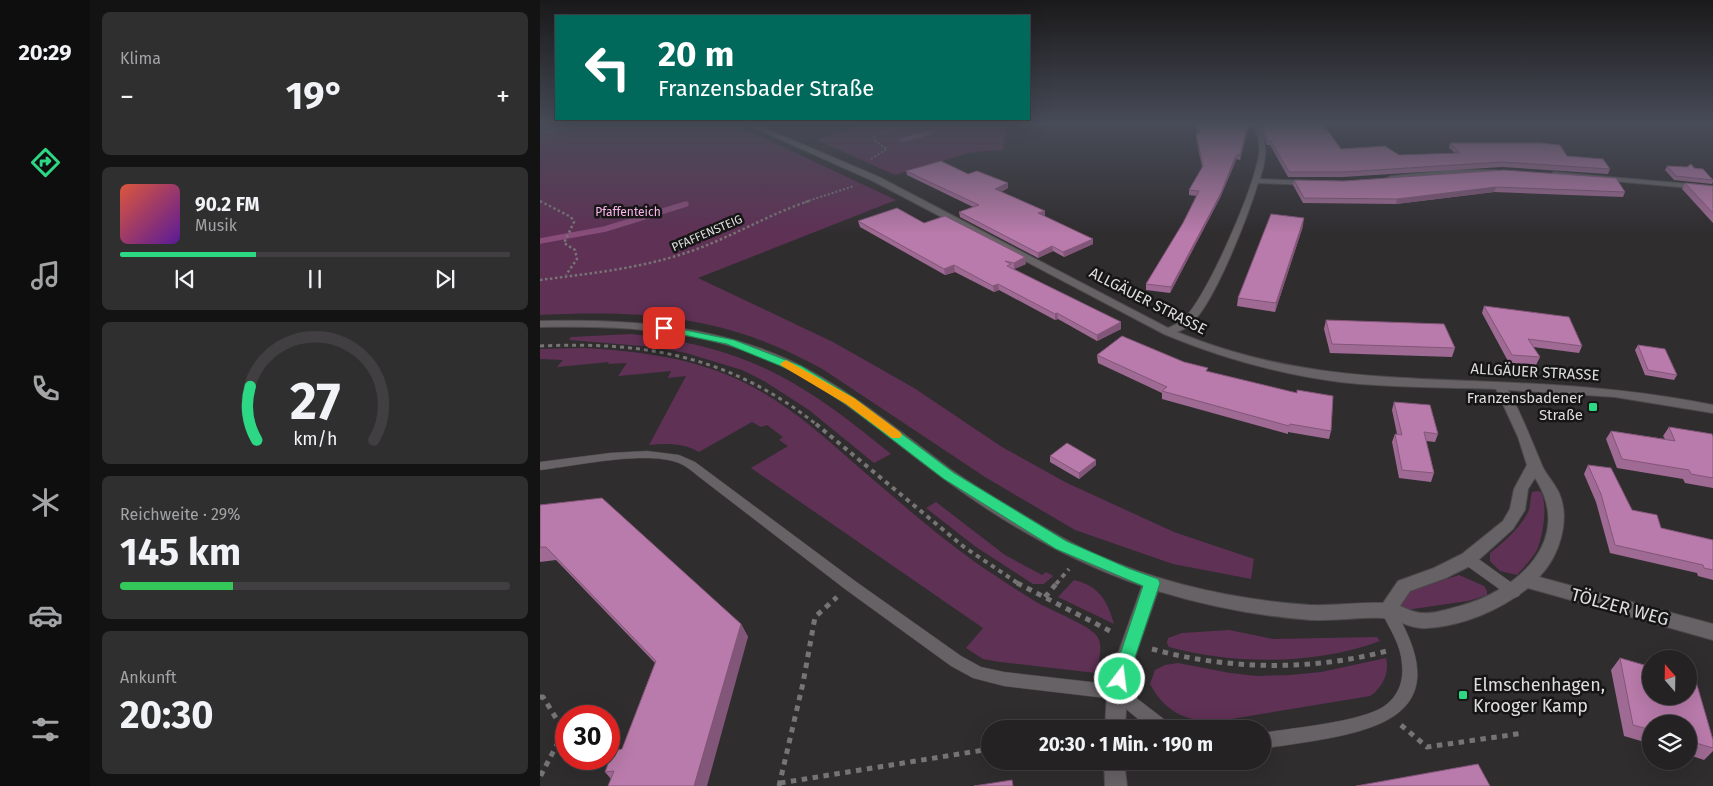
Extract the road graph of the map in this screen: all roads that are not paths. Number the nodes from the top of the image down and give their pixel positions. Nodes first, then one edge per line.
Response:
1 (835, 161) edge
2 (1262, 161) edge
3 (1502, 171) edge
4 (1548, 174) edge
5 (1384, 179) edge
6 (1256, 181) junction
7 (1320, 182) edge
8 (1713, 188) edge
9 (540, 324) edge
10 (1168, 332) junction
11 (1500, 386) junction
12 (1713, 409) edge
13 (540, 466) edge
14 (1534, 466) junction
15 (1468, 559) junction
16 (1152, 583) junction
17 (1520, 587) junction
18 (1388, 610) junction
19 (1713, 632) edge
20 (1117, 692) junction
21 (1115, 720) edge
22 (1152, 720) edge
23 (1271, 739) edge
24 (1115, 770) edge
25 (1116, 786) edge

1 - 10 street, ALLGÄUER STRASSE
2 - 6 street
3 - 5 street
4 - 8 street
6 - 7 street
6 - 10 street
9 - 16 street
10 - 11 street, ALLGÄUER STRASSE
11 - 12 street, ALLGÄUER STRASSE
11 - 14 street
13 - 20 lane
14 - 15 street
14 - 17 street
15 - 17 lane
15 - 18 street
16 - 18 street
16 - 20 street
17 - 18 street
17 - 19 street, TÖLZER WEG
18 - 23 lane
20 - 21 street
20 - 22 lane
24 - 25 street

